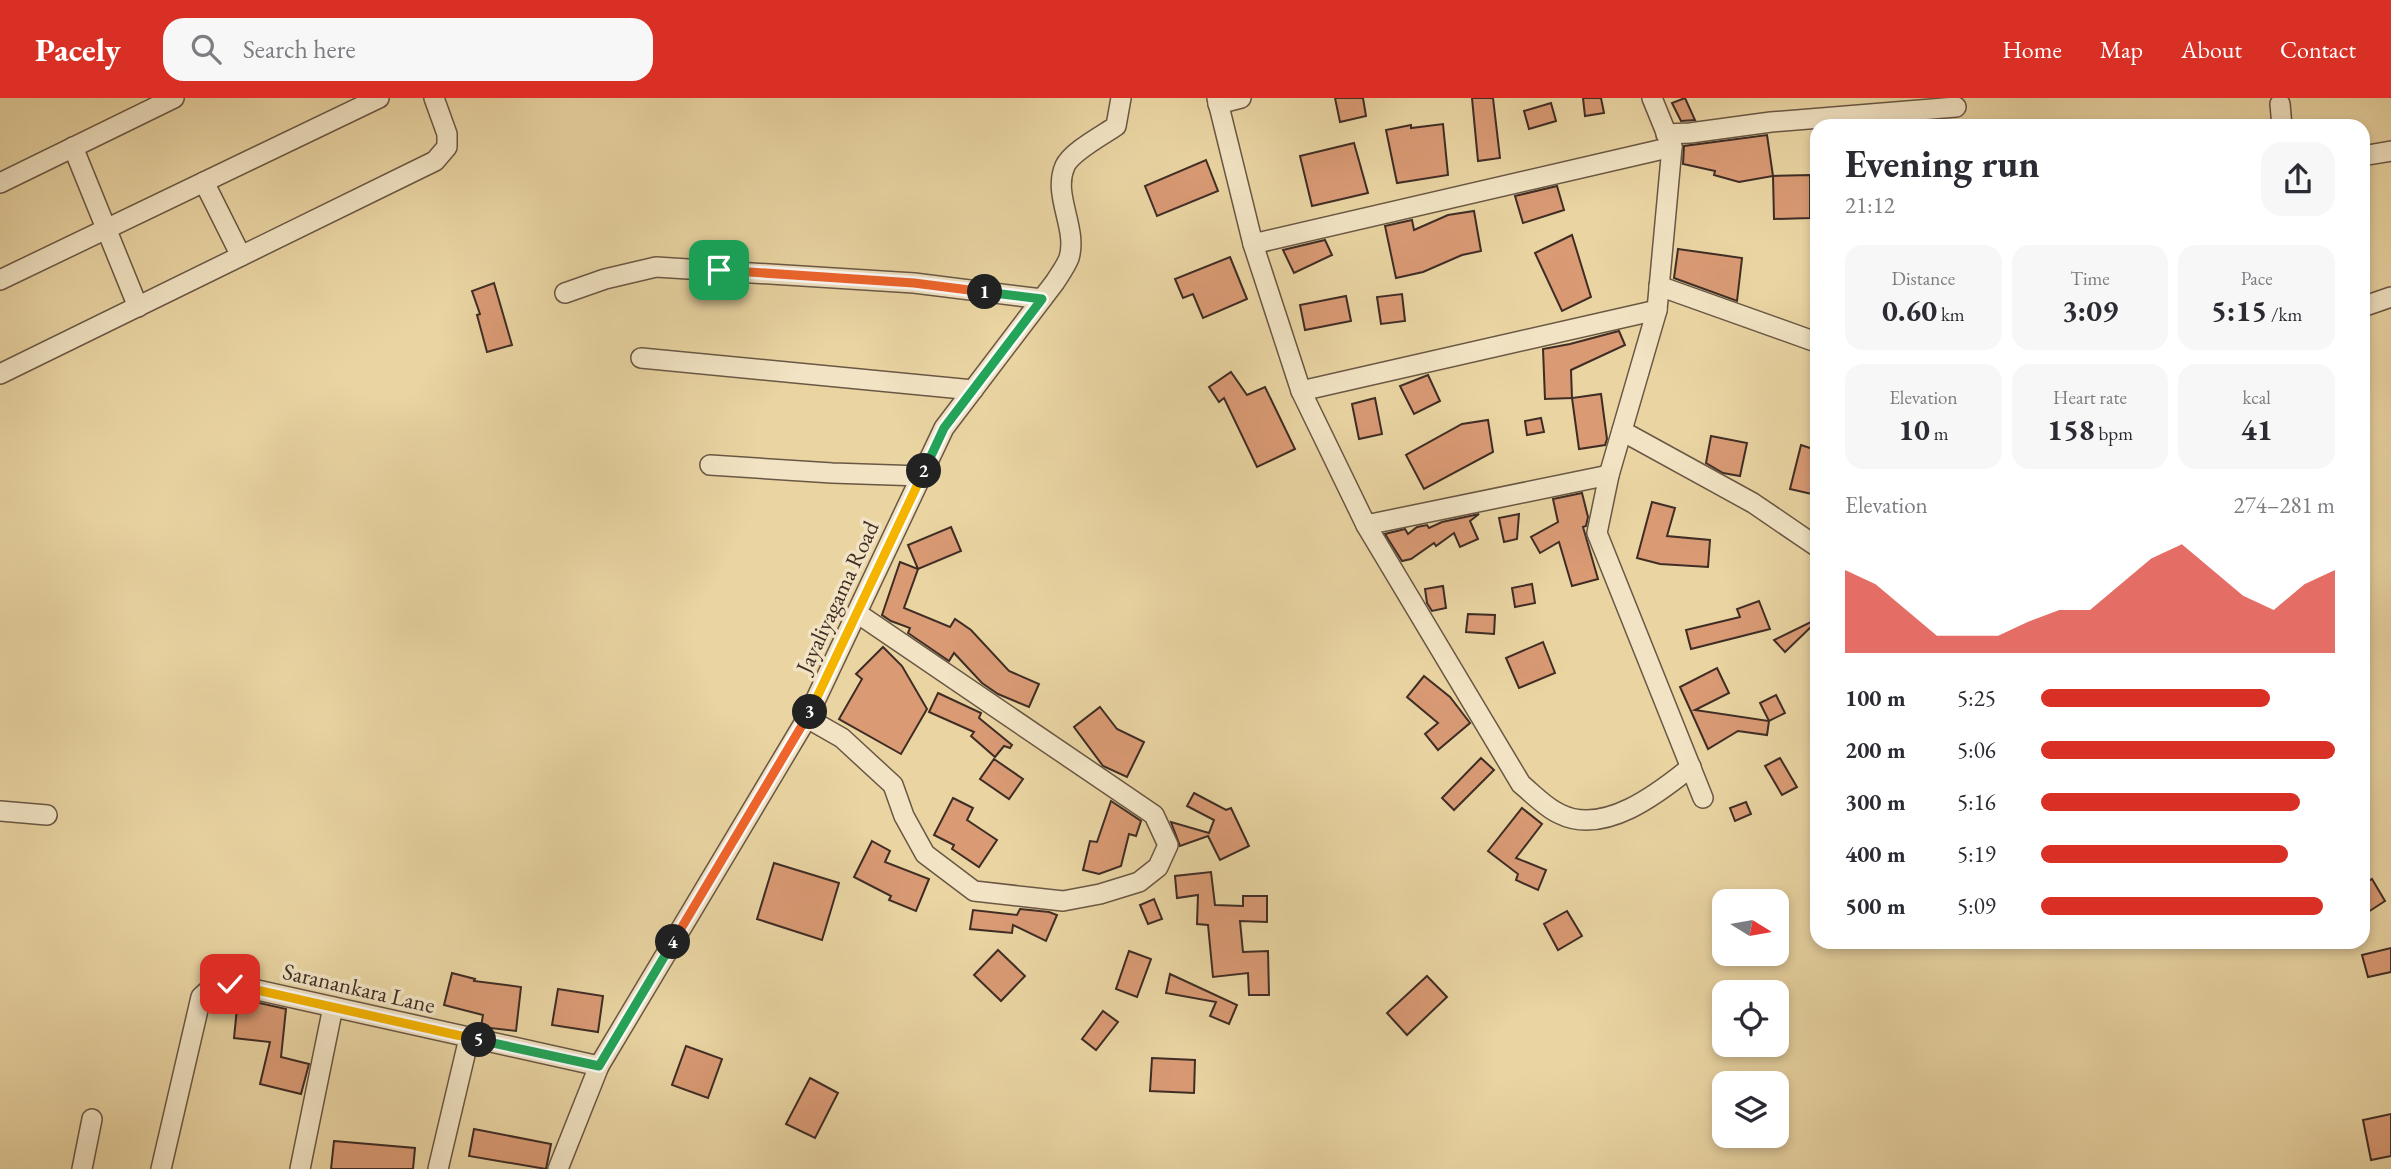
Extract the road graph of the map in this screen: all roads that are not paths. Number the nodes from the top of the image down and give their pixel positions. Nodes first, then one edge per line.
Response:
1 (379, 98) edge
2 (434, 98) edge
3 (1121, 98) edge
4 (1241, 98) edge
5 (1652, 98) edge
6 (168, 99) edge
7 (1217, 101) edge
8 (2280, 104) dead end
9 (1956, 107) dead end
10 (2281, 119) edge
11 (1669, 141) junction
12 (73, 147) junction
13 (2391, 151) edge
14 (2370, 155) edge
15 (204, 182) junction
16 (0, 183) edge
17 (107, 229) junction
18 (1253, 244) junction
19 (241, 256) junction
20 (0, 280) edge
21 (1659, 286) junction
22 (565, 293) dead end
23 (2391, 297) edge
24 (1042, 299) junction
25 (2370, 304) edge
26 (138, 307) junction
27 (1657, 310) junction
28 (1810, 340) edge
29 (641, 358) dead end
30 (0, 374) edge
31 (973, 390) junction
32 (1301, 391) junction
33 (1622, 431) junction
34 (710, 465) dead end
35 (1609, 475) junction
36 (921, 476) junction
37 (1366, 525) junction
38 (1810, 542) edge
39 (857, 613) junction
40 (807, 718) junction
41 (1691, 767) junction
42 (1703, 798) dead end
43 (0, 811) edge
44 (47, 815) dead end
45 (333, 1007) junction
46 (469, 1038) junction
47 (599, 1066) junction
48 (92, 1119) dead end
49 (82, 1169) edge
50 (161, 1169) edge
51 (300, 1169) edge
52 (438, 1169) edge
53 (558, 1169) edge

1 - 15 street
2 - 19 street
3 - 24 street, Jayaliyagama Road
4 - 7 street
5 - 11 street
6 - 12 street
7 - 18 street
8 - 10 street
9 - 11 street
11 - 18 street
11 - 21 street
12 - 16 street
12 - 17 street
13 - 14 street
15 - 17 street
15 - 19 street
17 - 20 street
17 - 26 street
18 - 32 street
19 - 26 street
21 - 27 street
21 - 28 street
22 - 24 street
23 - 25 street
24 - 31 street, Jayaliyagama Road
26 - 30 street
27 - 32 street
27 - 33 street
29 - 31 street
31 - 36 street, Jayaliyagama Road
32 - 37 street
33 - 35 street
33 - 38 street
34 - 36 street
35 - 37 street
35 - 41 street
36 - 39 street, Jayaliyagama Road
37 - 41 street
39 - 40 street, Jayaliyagama Road
39 - 40 street
40 - 47 street, Jayaliyagama Road
41 - 42 street
43 - 44 street
45 - 46 street, Saranankara Lane
45 - 50 street, Saranankara Lane
45 - 51 street
46 - 47 street, Saranankara Lane
46 - 52 street
47 - 53 street, Jayaliyagama Road
48 - 49 street

